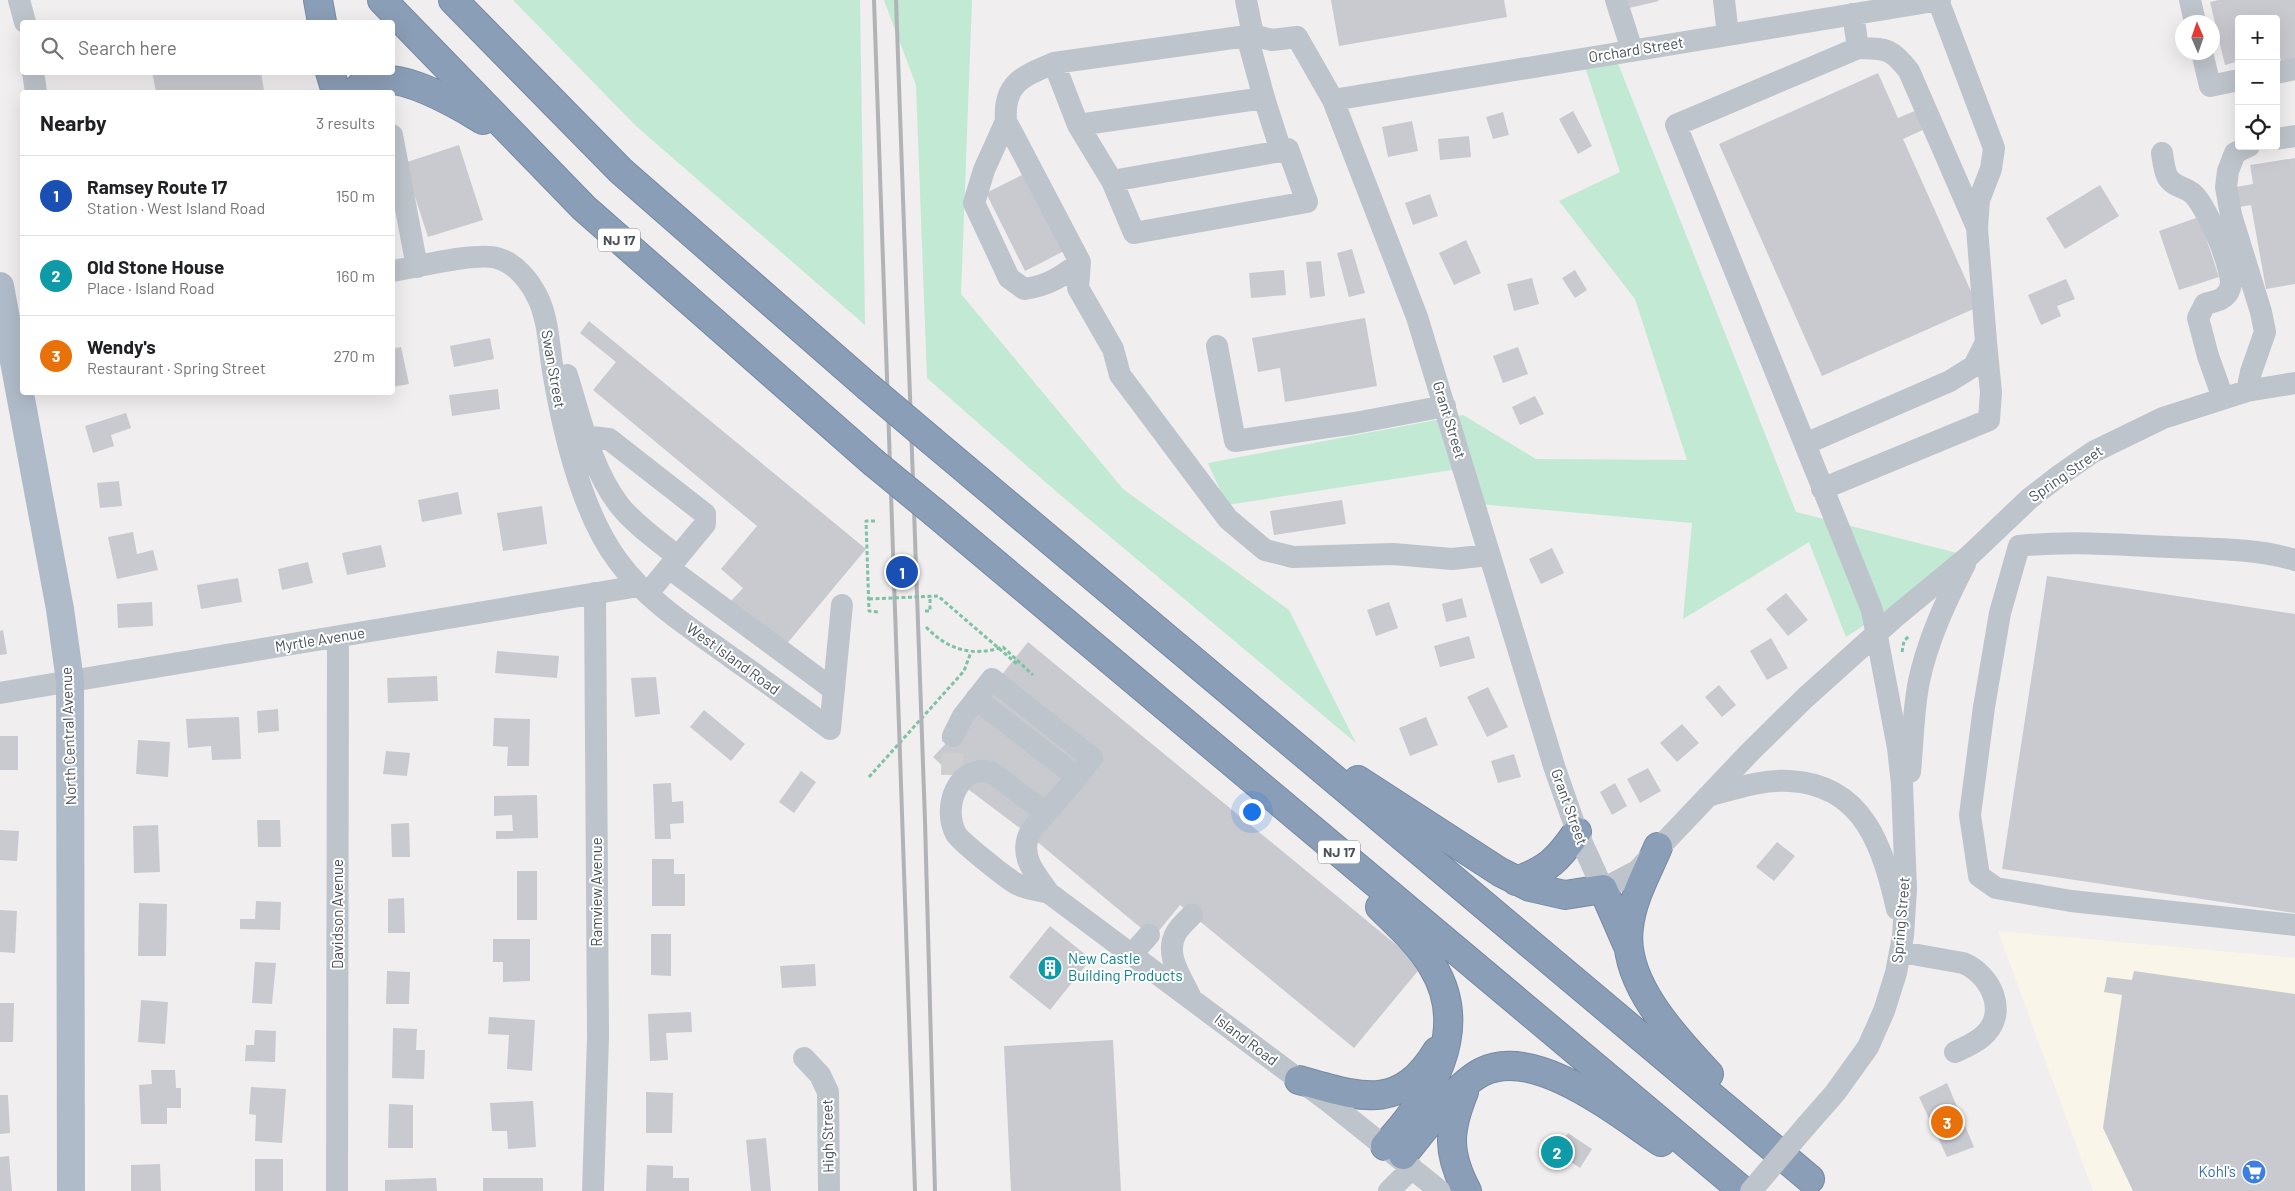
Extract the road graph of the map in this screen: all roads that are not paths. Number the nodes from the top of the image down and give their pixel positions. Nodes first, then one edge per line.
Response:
1 (19, 0) edge
2 (318, 0) edge
3 (382, 0) edge
4 (453, 0) edge
5 (1246, 0) edge
6 (1616, 0) edge
7 (1724, 0) edge
8 (1939, 0) edge
9 (2190, 0) edge
10 (1829, 9) edge
11 (1853, 14) junction
12 (2193, 15) edge
13 (24, 20) edge
14 (322, 20) edge
15 (1728, 35) junction
16 (1250, 36) junction
17 (1858, 48) junction
18 (1632, 50) junction
19 (2204, 60) edge
20 (1054, 63) junction
21 (2295, 69) edge
22 (2280, 72) edge
23 (33, 75) edge
24 (331, 75) edge
25 (2235, 81) edge
26 (36, 90) edge
27 (335, 90) edge
28 (358, 90) edge
29 (1264, 98) junction
30 (1333, 100) junction
31 (1006, 121) junction
32 (1078, 125) junction
33 (2295, 136) edge
34 (2280, 138) edge
35 (516, 139) junction
36 (395, 150) edge
37 (1281, 150) junction
38 (2241, 150) edge
39 (2162, 153) dead end
40 (1112, 181) junction
41 (1977, 228) junction
42 (1080, 262) junction
43 (417, 267) junction
44 (395, 270) edge
45 (0, 286) edge
46 (15, 332) edge
47 (1986, 342) junction
48 (1217, 346) dead end
49 (20, 363) edge
50 (2295, 382) edge
51 (2247, 391) junction
52 (25, 395) edge
53 (2223, 398) junction
54 (1445, 406) junction
55 (576, 436) junction
56 (1804, 444) junction
57 (1822, 489) junction
58 (2001, 526) junction
59 (2019, 546) junction
60 (1490, 555) junction
61 (1969, 556) junction
62 (2295, 560) edge
63 (673, 563) junction
64 (644, 589) junction
65 (595, 593) junction
66 (842, 604) dead end
67 (1876, 634) junction
68 (338, 637) junction
69 (70, 681) junction
70 (834, 690) junction
71 (0, 694) edge
72 (1241, 701) junction
73 (953, 736) tunnel mouth
74 (952, 775) tunnel mouth
75 (1262, 787) junction
76 (1708, 796) junction
77 (949, 807) junction
78 (1046, 813) junction
79 (1577, 832) junction
80 (1904, 834) junction
81 (1658, 848) junction
82 (1516, 881) junction
83 (1603, 889) junction
84 (1049, 893) junction
85 (1192, 914) dead end
86 (2295, 925) edge
87 (1149, 935) dead end
88 (1627, 944) junction
89 (1902, 944) junction
90 (1132, 954) junction
91 (1193, 1001) junction
92 (1447, 1035) junction
93 (1955, 1052) dead end
94 (804, 1058) dead end
95 (1299, 1080) junction
96 (1467, 1084) junction
97 (1399, 1157) junction
98 (1817, 1185) edge
99 (71, 1191) edge
100 (337, 1191) edge
101 (593, 1191) edge
102 (829, 1191) edge
103 (1389, 1191) edge
104 (1440, 1191) edge
105 (1467, 1191) edge
106 (1735, 1191) edge
107 (1743, 1191) edge
108 (1751, 1191) edge

1 - 13 street
2 - 14 highway
3 - 35 highway, NJ 17
4 - 72 highway, bridge
5 - 16 street
6 - 18 street
7 - 15 street
8 - 11 street, Orchard Street
8 - 41 street
9 - 12 street
10 - 11 street, Orchard Street
10 - 15 street, Orchard Street
11 - 17 street
15 - 18 street, Orchard Street
16 - 20 street
16 - 29 street
16 - 30 street, Grant Street
17 - 41 street
17 - 56 street
18 - 30 street, Orchard Street
19 - 25 street
20 - 31 street
20 - 32 street
21 - 22 street
23 - 26 street
24 - 27 highway
28 - 35 highway
29 - 32 street
29 - 37 street
30 - 54 street, Grant Street
31 - 42 street
31 - 42 street
32 - 40 street
33 - 34 street
35 - 75 highway, NJ 17, bridge
36 - 43 street
37 - 40 street
37 - 40 street
38 - 51 street
39 - 53 street
41 - 47 street
42 - 60 street
43 - 44 street, Swan Street
43 - 55 street, Swan Street
45 - 46 main road, North Central Avenue
46 - 49 main road, North Central Avenue
47 - 56 street
47 - 57 street
48 - 54 street
50 - 51 street, Spring Street
51 - 53 street, Spring Street
52 - 69 main road, North Central Avenue
53 - 58 street, Spring Street
54 - 60 street, Grant Street
55 - 63 street
55 - 63 street
55 - 64 street, Swan Street
56 - 57 street
57 - 67 street
58 - 59 street
58 - 61 street, Spring Street
59 - 62 street
59 - 86 street
60 - 79 street, Grant Street
61 - 67 street, Spring Street
61 - 80 street
63 - 64 street
63 - 70 street
64 - 65 street, Myrtle Avenue
64 - 70 street, West Island Road
65 - 68 street, Myrtle Avenue
65 - 101 street, Ramview Avenue
66 - 70 street
67 - 76 street, Spring Street
67 - 80 street, Spring Street
68 - 69 street, Myrtle Avenue
68 - 100 street, Davidson Avenue
69 - 71 street, Myrtle Avenue
69 - 99 main road, North Central Avenue
72 - 82 highway
72 - 98 highway
73 - 78 street
74 - 77 street
75 - 92 highway
75 - 107 highway, NJ 17
76 - 81 street, Spring Street
76 - 89 street
77 - 78 street
77 - 84 street
78 - 84 street
79 - 82 highway
79 - 83 street, Grant Street
80 - 89 street, Spring Street
81 - 83 street, Spring Street
81 - 88 highway
82 - 83 highway
83 - 88 highway
84 - 90 street, Island Road
85 - 91 street
87 - 90 street
88 - 98 highway
89 - 93 street
89 - 108 street, Spring Street, bridge
90 - 91 street, Island Road
91 - 95 street, Island Road
92 - 95 highway
92 - 97 highway
94 - 102 street, High Street
95 - 97 street, Island Road
96 - 97 highway
96 - 105 highway
96 - 106 highway
97 - 103 street
97 - 104 street, Island Road

